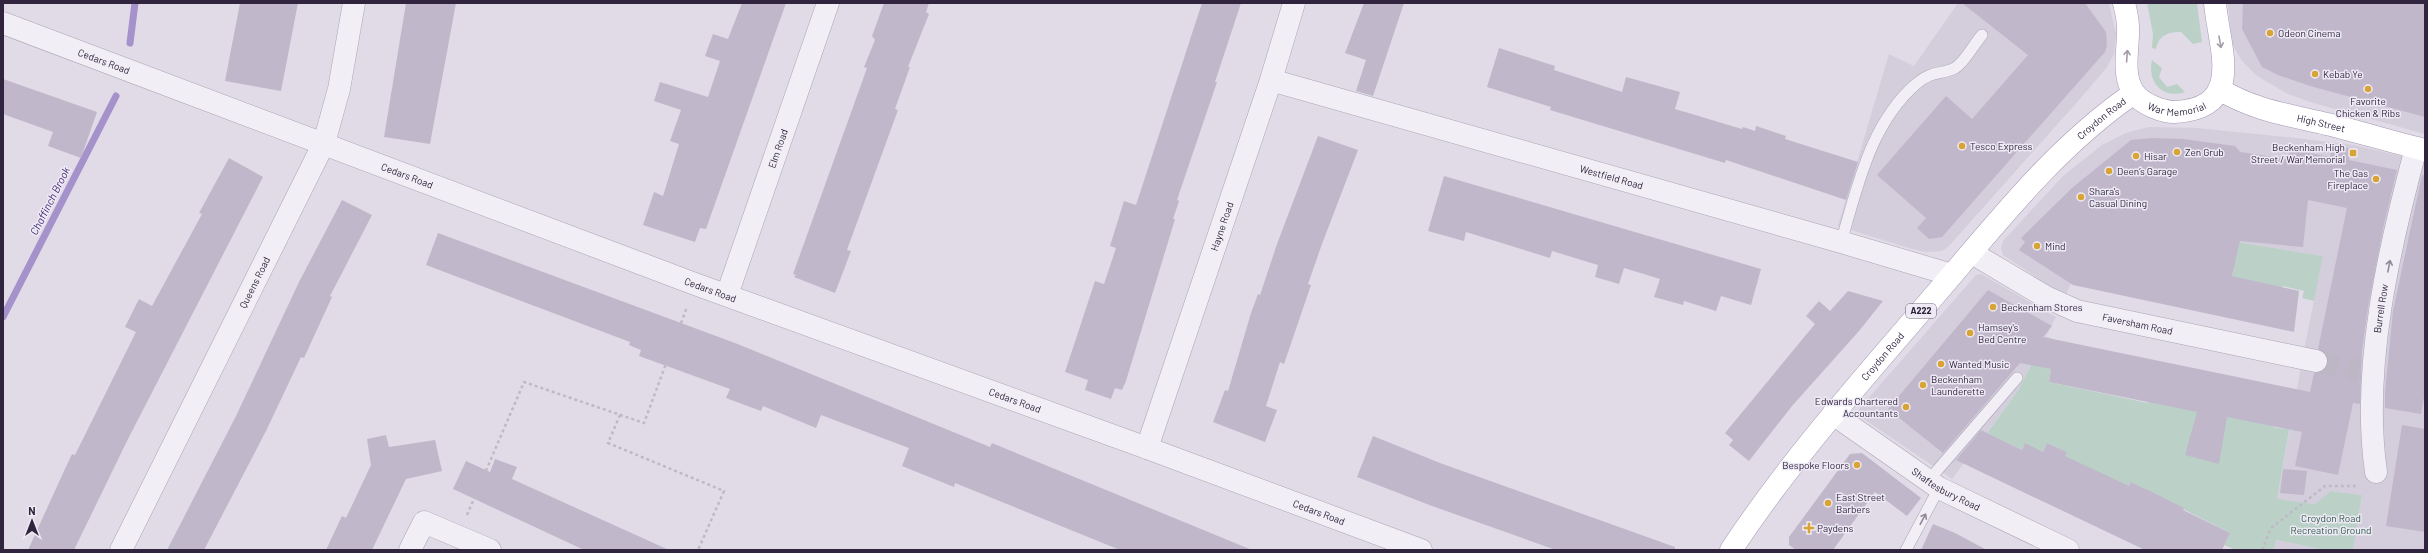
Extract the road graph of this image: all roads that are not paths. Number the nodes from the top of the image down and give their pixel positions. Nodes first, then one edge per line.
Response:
1 (354, 3) edge
2 (828, 3) edge
3 (1294, 3) edge
4 (2124, 3) edge
5 (2215, 3) edge
6 (3, 23) edge
7 (1982, 35) dead end
8 (1271, 80) junction
9 (2219, 89) junction
10 (2134, 93) junction
11 (324, 143) junction
12 (2421, 149) edge
13 (1842, 242) junction
14 (1972, 253) junction
15 (1952, 276) junction
16 (727, 295) junction
17 (2316, 361) tunnel mouth
18 (2016, 378) dead end
19 (1833, 414) junction
20 (1148, 448) junction
21 (2376, 472) road end
22 (1934, 485) junction
23 (121, 550) edge
24 (410, 550) edge
25 (490, 550) edge
26 (1421, 550) edge
27 (1731, 550) edge
28 (1906, 550) edge
29 (2068, 550) edge

1 - 11 street, Queens Road
2 - 16 street, Elm Road
3 - 8 street, Hayne Road
10 -> 4 main road, War Memorial
5 -> 9 main road, War Memorial
6 - 11 street, Cedars Road
7 - 13 lane
8 - 13 street, Westfield Road
8 - 20 street, Hayne Road
9 - 10 main road, War Memorial
9 - 12 main road, High Street
10 - 14 main road, Croydon Road / A222
11 - 16 street, Cedars Road
11 - 23 street, Queens Road
21 -> 12 street, Burrell Row
13 - 15 street, Westfield Road
14 - 15 main road, Croydon Road / A222
14 - 17 street, Faversham Road
15 - 19 main road, Croydon Road / A222
16 - 20 street, Cedars Road
18 - 22 lane
19 - 22 street, Shaftesbury Road
19 - 27 main road, Croydon Road / A222
20 - 26 street, Cedars Road
28 -> 22 lane
22 - 29 street, Shaftesbury Road
24 - 25 street

